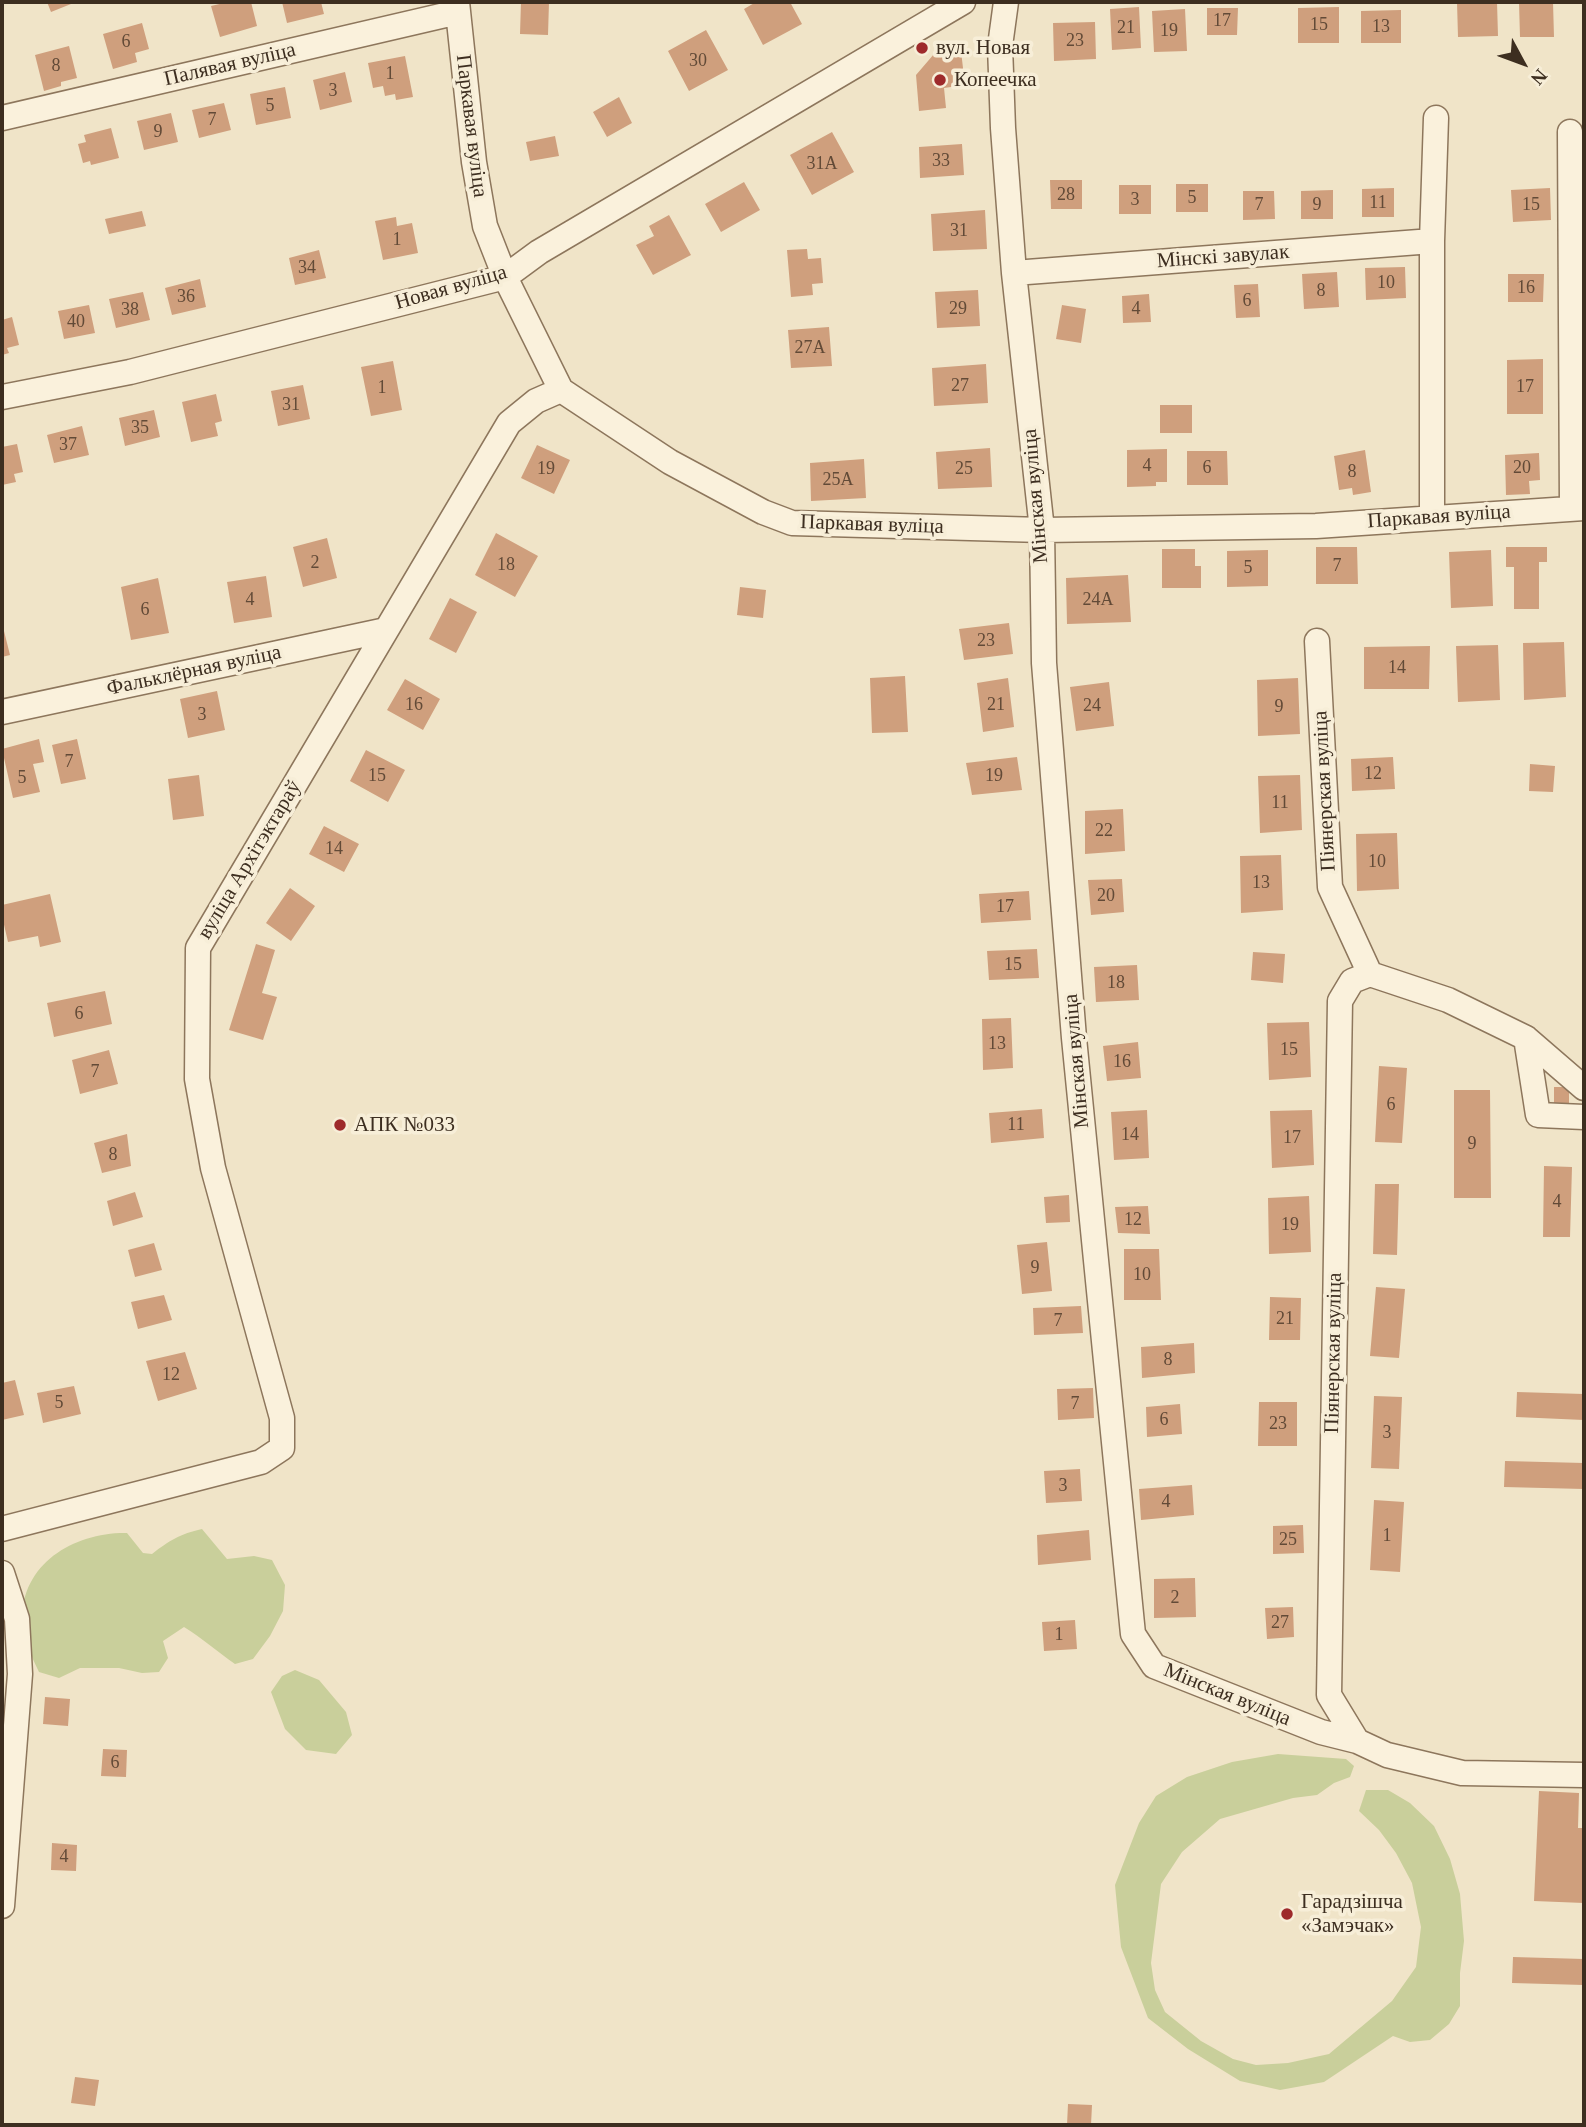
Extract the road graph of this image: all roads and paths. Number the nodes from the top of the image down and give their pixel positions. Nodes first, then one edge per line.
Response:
1 (963, 2) edge
2 (1006, 2) edge
3 (457, 7) edge
4 (2, 118) edge
5 (1436, 118) dead end
6 (1570, 132) dead end
7 (1432, 241) junction
8 (1014, 273) junction
9 (505, 276) junction
10 (561, 390) junction
11 (2, 397) edge
12 (1578, 508) edge
13 (1432, 517) junction
14 (1042, 530) junction
15 (386, 630) junction
16 (1317, 641) dead end
17 (2, 712) edge
18 (1370, 974) junction
19 (1527, 1038) junction
20 (1584, 1088) edge
21 (1584, 1117) edge
22 (2, 1529) edge
23 (2, 1573) edge
24 (1357, 1741) junction
25 (1584, 1775) edge
26 (2, 1906) edge

1 - 9 street, Новая вуліца
2 - 8 street, Мінская вуліца
3 - 4 street, Палявая вуліца
3 - 9 street, Паркавая вуліца
5 - 7 street
6 - 12 street
7 - 8 street, Мінскі завулак
7 - 13 street
8 - 14 street, Мінская вуліца
9 - 10 street, Паркавая вуліца
9 - 11 street, Новая вуліца
10 - 14 street, Паркавая вуліца
10 - 15 street, вуліца Архітэктараў
12 - 13 street, Паркавая вуліца
13 - 14 street, Паркавая вуліца
14 - 24 street, Мінская вуліца
15 - 17 street, Фальклёрная вуліца
15 - 22 street, вуліца Архітэктараў
16 - 18 street, Піянерская вуліца
18 - 19 street
18 - 24 street, Піянерская вуліца
19 - 20 street
19 - 21 street
23 - 26 street
24 - 25 street, Мінская вуліца

